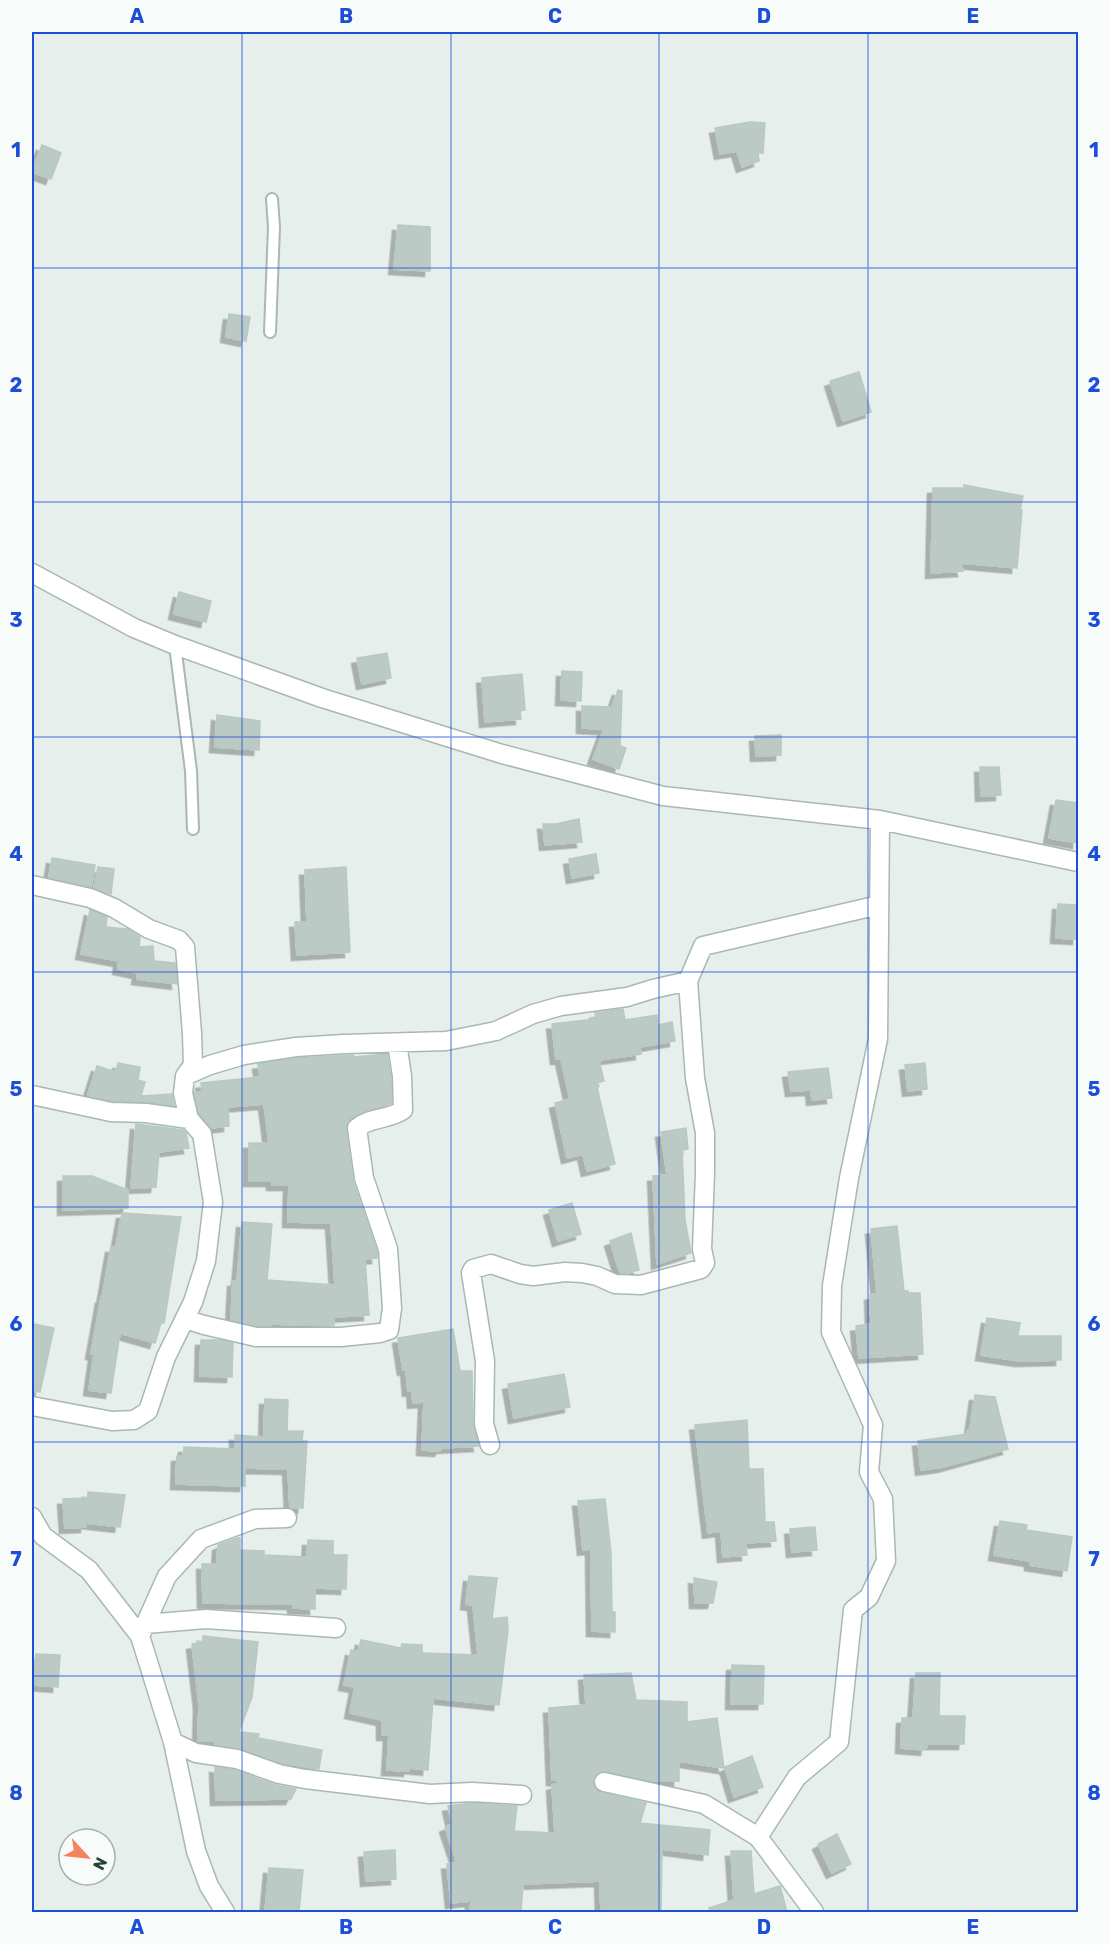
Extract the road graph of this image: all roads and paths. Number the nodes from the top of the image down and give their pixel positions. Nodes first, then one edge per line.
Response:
1 (272, 199) dead end
2 (270, 332) dead end
3 (32, 573) edge
4 (175, 645) junction
5 (880, 820) junction
6 (193, 828) dead end
7 (1078, 862) edge
8 (32, 885) edge
9 (879, 905) junction
10 (688, 981) junction
11 (397, 1043) junction
12 (185, 1076) junction
13 (32, 1095) edge
14 (189, 1119) junction
15 (185, 1319) junction
16 (32, 1406) edge
17 (490, 1445) dead end
18 (32, 1517) edge
19 (286, 1518) dead end
20 (336, 1628) dead end
21 (143, 1630) junction
22 (172, 1742) junction
23 (604, 1782) dead end
24 (522, 1795) dead end
25 (758, 1837) junction
26 (225, 1912) edge
27 (814, 1912) edge

1 - 2 lane
3 - 4 street
4 - 5 street
4 - 6 lane
5 - 7 street
5 - 9 street
8 - 12 street
9 - 10 street
9 - 25 street
10 - 11 street
10 - 17 street
11 - 12 street
11 - 15 street
12 - 14 street
13 - 14 street
14 - 15 street
15 - 16 street
18 - 21 street
19 - 21 street
20 - 21 street
21 - 22 street
22 - 24 street
22 - 26 street
23 - 25 street
25 - 27 street

